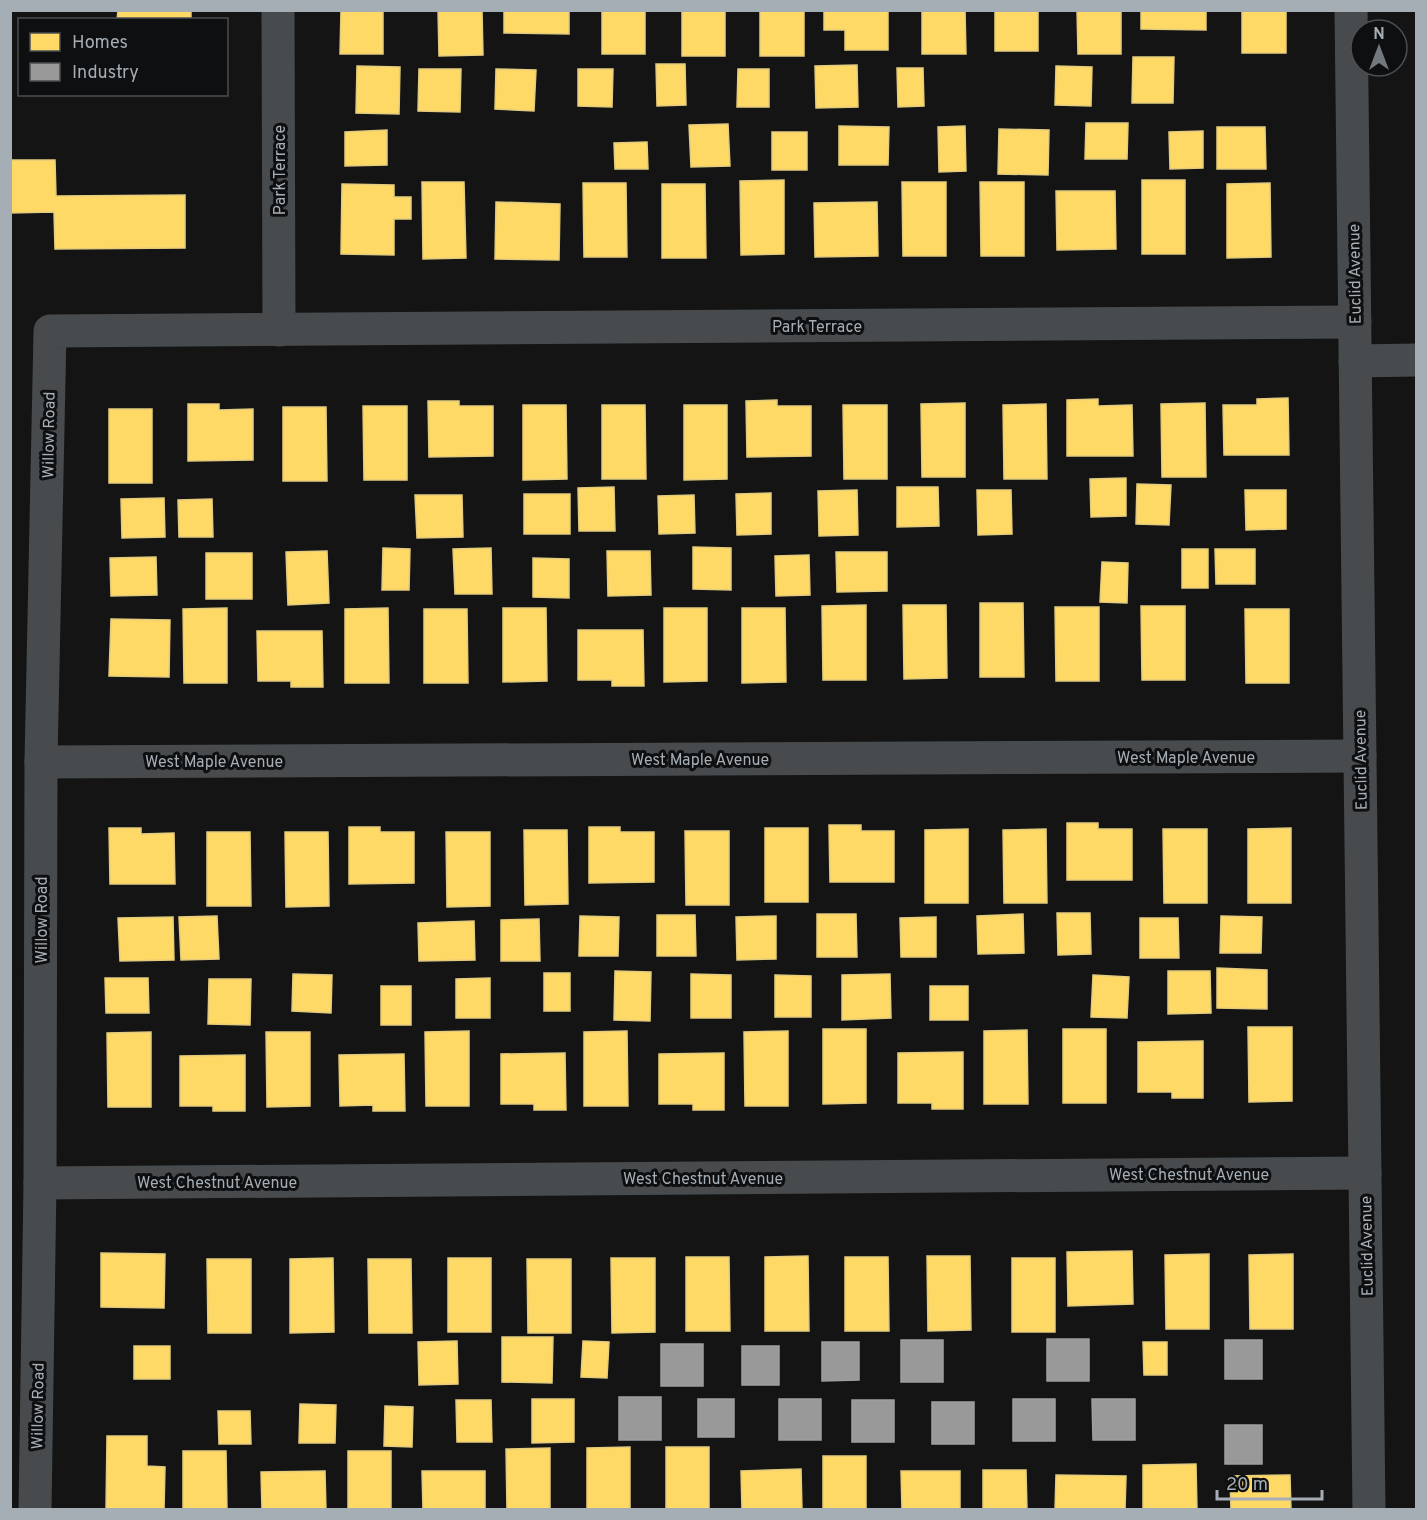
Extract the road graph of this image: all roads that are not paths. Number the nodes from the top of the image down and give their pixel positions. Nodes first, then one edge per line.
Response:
1 (278, 10) edge
2 (1351, 10) edge
3 (1355, 322) junction
4 (279, 330) junction
5 (50, 332) joint
6 (1416, 360) edge
7 (1355, 361) junction
8 (1360, 756) junction
9 (41, 762) junction
10 (1365, 1173) junction
11 (40, 1183) junction
12 (35, 1509) edge
13 (1369, 1509) edge

1 - 4 street, Park Terrace
2 - 3 street, Euclid Avenue
3 - 4 street, Park Terrace
3 - 7 street, Euclid Avenue
4 - 5 street, Park Terrace
5 - 9 street, Willow Road
6 - 7 street
7 - 8 street, Euclid Avenue
8 - 9 street, West Maple Avenue
8 - 10 street, Euclid Avenue
9 - 11 street, Willow Road
10 - 11 street, West Chestnut Avenue
10 - 13 street, Euclid Avenue
11 - 12 street, Willow Road

